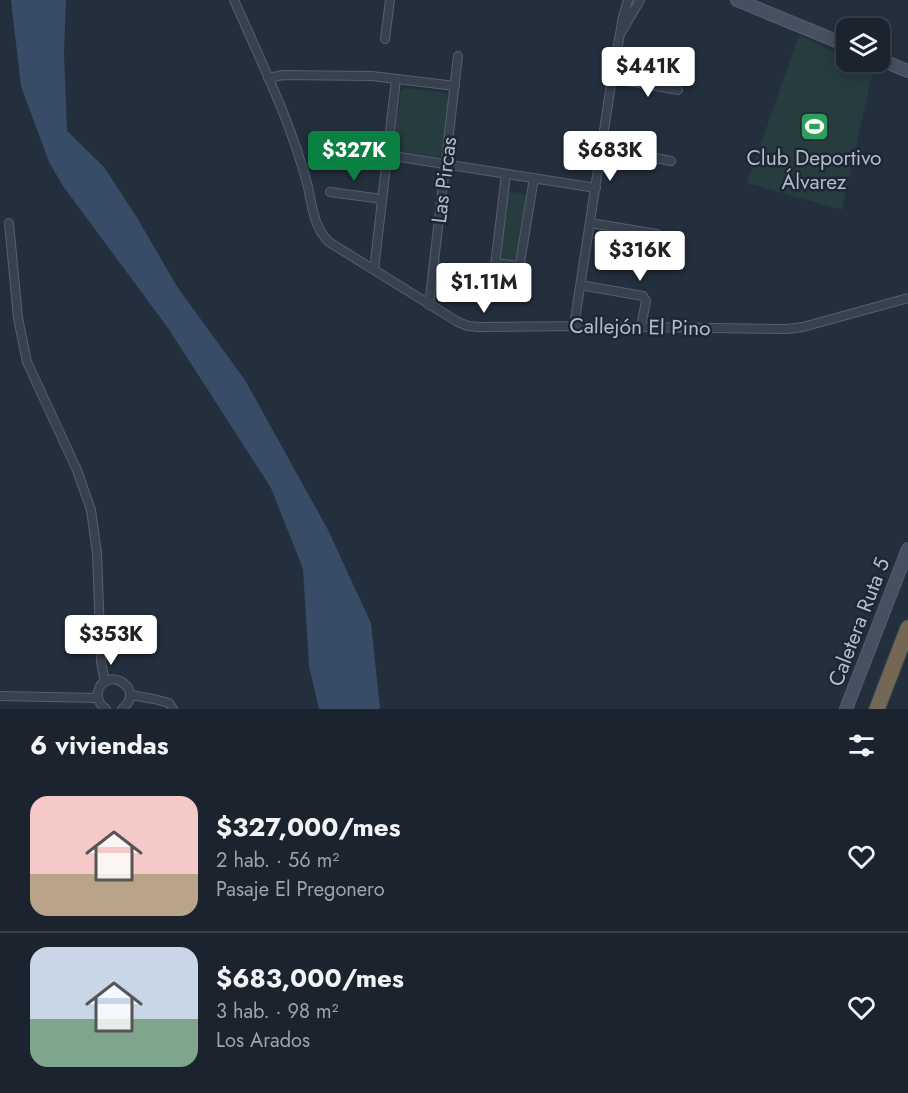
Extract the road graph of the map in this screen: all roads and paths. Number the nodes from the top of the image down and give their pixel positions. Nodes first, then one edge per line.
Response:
1 (234, 0) edge
2 (390, 0) edge
3 (628, 0) edge
4 (639, 0) edge
5 (737, 0) edge
6 (620, 34) junction
7 (385, 39) dead end
8 (836, 41) edge
9 (458, 56) dead end
10 (890, 64) edge
11 (908, 71) edge
12 (268, 78) junction
13 (612, 78) junction
14 (396, 79) junction
15 (455, 86) junction
16 (678, 90) dead end
17 (602, 148) junction
18 (387, 155) junction
19 (671, 161) dead end
20 (446, 164) junction
21 (506, 174) junction
22 (534, 178) junction
23 (596, 188) junction
24 (330, 192) dead end
25 (382, 199) junction
26 (9, 223) dead end
27 (590, 223) junction
28 (657, 234) dead end
29 (495, 263) junction
30 (519, 266) junction
31 (374, 270) junction
32 (580, 285) junction
33 (516, 287) dead end
34 (492, 291) dead end
35 (908, 298) edge
36 (429, 305) junction
37 (574, 326) junction
38 (641, 327) junction
39 (908, 549) edge
40 (908, 628) edge
41 (908, 656) edge
42 (105, 682) junction
43 (130, 695) junction
44 (0, 696) edge
45 (98, 698) junction
46 (106, 709) edge
47 (122, 709) edge
48 (173, 709) edge
49 (846, 709) edge
50 (877, 709) edge
51 (887, 709) edge

1 - 12 street, Callejón El Pino
2 - 7 street
3 - 6 street
4 - 6 street
5 - 8 street
6 - 13 street
9 - 15 street, Las Pircas
10 - 11 street
12 - 14 street
12 - 31 street, Callejón El Pino
13 - 16 street
13 - 17 street
14 - 15 street
14 - 18 street
15 - 20 street, Las Pircas
17 - 19 street
17 - 23 street
18 - 20 street
18 - 25 street
20 - 21 street
20 - 36 street, Las Pircas
21 - 22 street
21 - 29 street
22 - 23 street
22 - 30 street
23 - 27 street
24 - 25 street
25 - 31 street
26 - 42 street
27 - 28 street
27 - 32 street
29 - 30 street
29 - 34 street
30 - 33 street
31 - 36 street, Callejón El Pino
32 - 37 street
32 - 38 street
35 - 38 street, Callejón El Pino
36 - 37 street, Callejón El Pino
37 - 38 street, Callejón El Pino
39 - 49 street, Caletera Ruta 5
40 - 50 highway
41 - 51 highway
42 - 43 street
42 - 45 street
43 - 47 street
43 - 48 street
44 - 45 street
45 - 46 street

